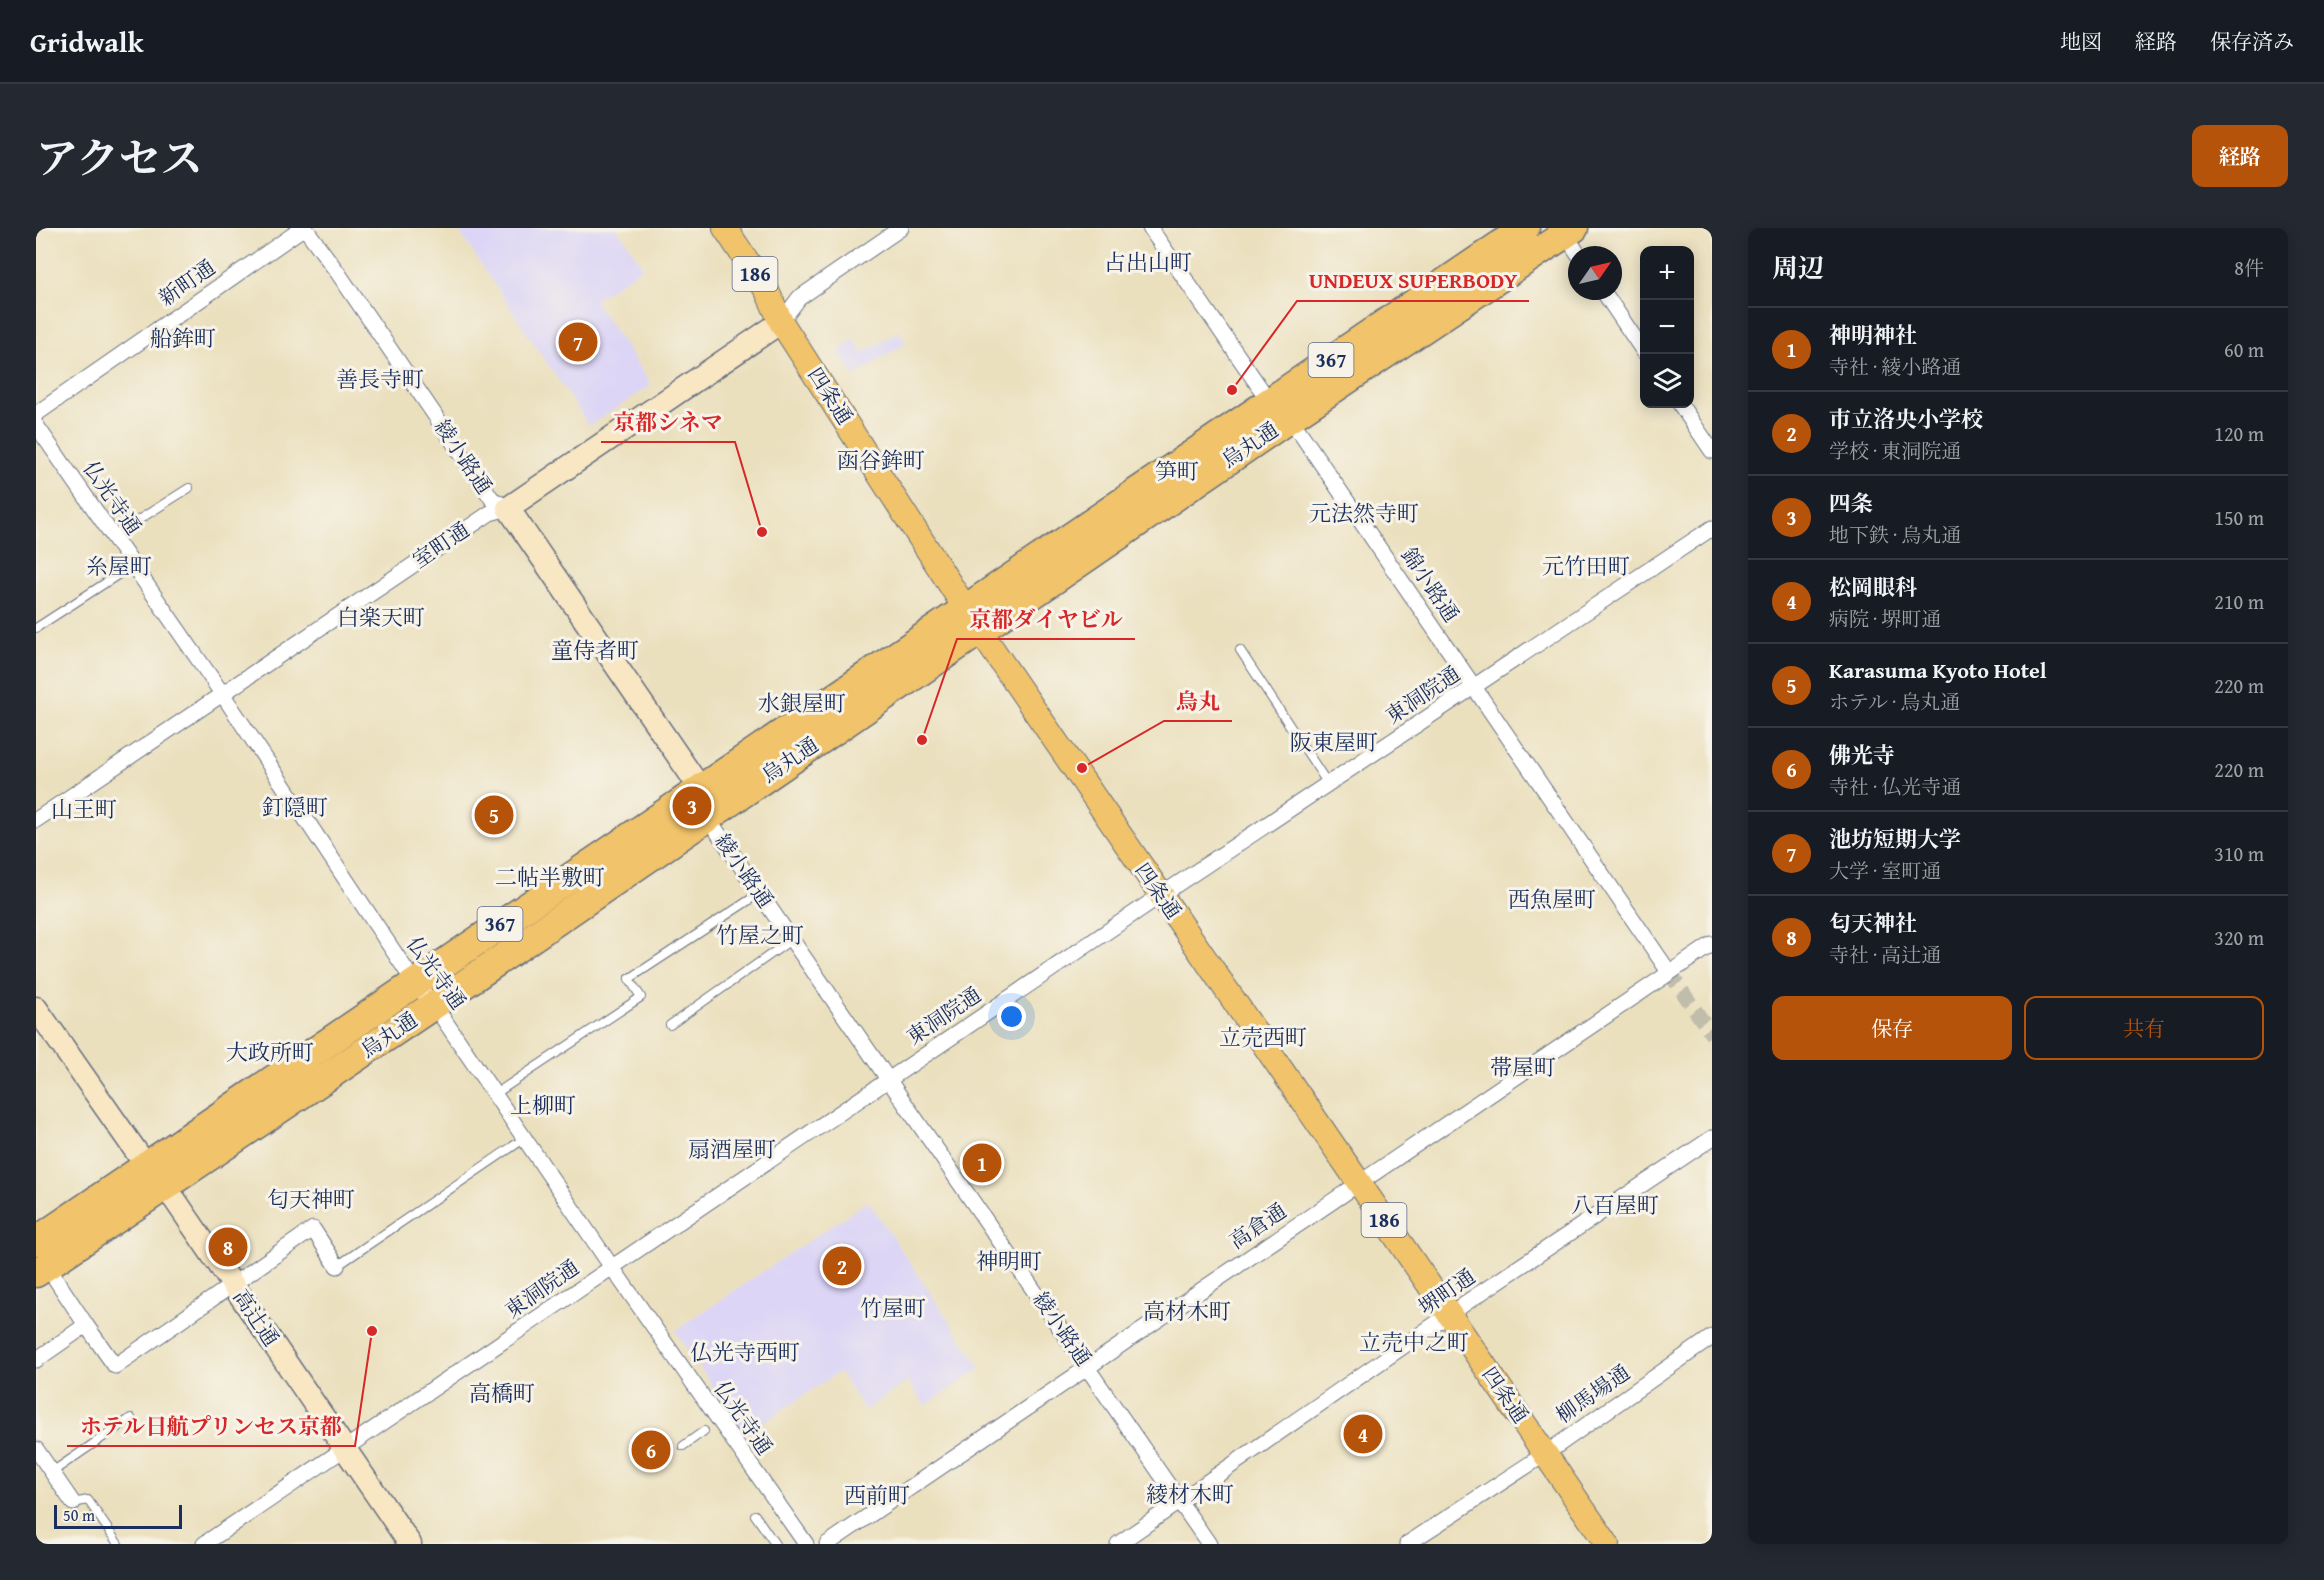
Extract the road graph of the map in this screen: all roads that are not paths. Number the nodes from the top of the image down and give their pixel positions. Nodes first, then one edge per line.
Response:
1 (304, 228) edge
2 (725, 228) edge
3 (901, 228) edge
4 (1150, 228) edge
5 (1525, 228) edge
6 (1570, 236) edge
7 (1609, 300) edge
8 (781, 322) junction
9 (1640, 346) edge
10 (1683, 408) edge
11 (1279, 409) junction
12 (36, 414) edge
13 (36, 424) edge
14 (1712, 451) edge
15 (189, 488) dead end
16 (508, 508) junction
17 (1712, 528) edge
18 (113, 536) junction
19 (133, 565) junction
20 (973, 620) junction
21 (36, 628) edge
22 (1240, 650) dead end
23 (1473, 686) junction
24 (221, 692) junction
25 (1328, 784) junction
26 (700, 789) junction
27 (707, 817) junction
28 (36, 820) edge
29 (760, 893) junction
30 (1161, 895) junction
31 (791, 940) junction
32 (1712, 944) edge
33 (1669, 972) junction
34 (414, 982) junction
35 (434, 1005) junction
36 (36, 1009) edge
37 (670, 1024) dead end
38 (888, 1080) junction
39 (495, 1094) junction
40 (525, 1138) junction
41 (1712, 1138) edge
42 (156, 1177) junction
43 (1359, 1184) junction
44 (40, 1260) edge
45 (337, 1266) joint
46 (611, 1266) junction
47 (232, 1284) junction
48 (1449, 1315) junction
49 (86, 1325) junction
50 (1712, 1337) edge
51 (36, 1360) edge
52 (1088, 1366) junction
53 (131, 1418) dead end
54 (711, 1427) junction
55 (683, 1446) dead end
56 (345, 1448) junction
57 (36, 1449) edge
58 (1545, 1454) junction
59 (52, 1472) junction
60 (73, 1503) joint
61 (1181, 1503) junction
62 (755, 1515) dead end
63 (803, 1543) edge
64 (118, 1544) edge
65 (204, 1544) edge
66 (410, 1544) edge
67 (775, 1544) edge
68 (827, 1544) edge
69 (1119, 1544) edge
70 (1209, 1544) edge
71 (1407, 1544) edge
72 (1607, 1544) edge

1 - 12 street, 新町通
1 - 16 street, 綾小路通
2 - 8 main road, 四条通 / 186
3 - 8 street, 室町通
4 - 11 street, 錦小路通
5 - 11 highway, 烏丸通 / 367
6 - 11 highway, 烏丸通 / 367
7 - 9 street
8 - 16 street, 室町通
8 - 20 main road, 四条通 / 186
10 - 14 street
11 - 20 highway, 烏丸通 / 367
11 - 23 street, 錦小路通
13 - 18 street, 仏光寺通
15 - 18 lane
16 - 24 street, 室町通
16 - 26 street, 綾小路通
17 - 23 street, 東洞院通
18 - 19 street, 仏光寺通
19 - 21 lane
19 - 24 street, 仏光寺通
20 - 26 highway, 烏丸通 / 367
20 - 27 highway, 烏丸通 / 367
20 - 30 main road, 四条通 / 186
22 - 25 lane
23 - 25 street, 東洞院通
23 - 33 street, 錦小路通
24 - 28 street, 室町通
24 - 34 street, 仏光寺通
25 - 30 street, 東洞院通
26 - 27 street, 綾小路通
26 - 34 highway, 烏丸通 / 367
27 - 29 street, 綾小路通
27 - 35 highway, 烏丸通 / 367
29 - 31 street, 綾小路通
29 - 39 lane
30 - 38 street, 東洞院通
30 - 43 main road, 四条通 / 186
31 - 37 lane
31 - 38 street, 綾小路通
32 - 33 street, 高倉通
33 - 43 street, 高倉通
34 - 35 street, 仏光寺通
34 - 42 highway, 烏丸通 / 367
35 - 39 street, 仏光寺通
35 - 42 highway, 烏丸通 / 367
36 - 42 street, 高辻通
38 - 46 street, 東洞院通
38 - 52 street, 綾小路通
39 - 40 street, 仏光寺通
40 - 45 lane
40 - 46 street, 仏光寺通
41 - 48 street, 堺町通
42 - 44 highway, 烏丸通 / 367
42 - 47 street, 高辻通
43 - 48 main road, 四条通 / 186
43 - 52 street, 高倉通
44 - 49 street
45 - 47 street
46 - 54 street, 仏光寺通
46 - 56 street, 東洞院通
47 - 49 street
47 - 56 street, 高辻通
48 - 58 main road, 四条通 / 186
48 - 61 street, 堺町通
49 - 51 street
50 - 58 street, 柳馬場通
52 - 61 street, 綾小路通
52 - 68 street, 高倉通
53 - 59 lane
54 - 55 lane
54 - 63 street, 仏光寺通
56 - 65 street, 東洞院通
56 - 66 street, 高辻通
57 - 59 street
58 - 71 street, 柳馬場通
58 - 72 main road, 四条通 / 186
59 - 60 street
60 - 64 lane
61 - 69 street, 堺町通
61 - 70 street, 綾小路通
62 - 67 lane

